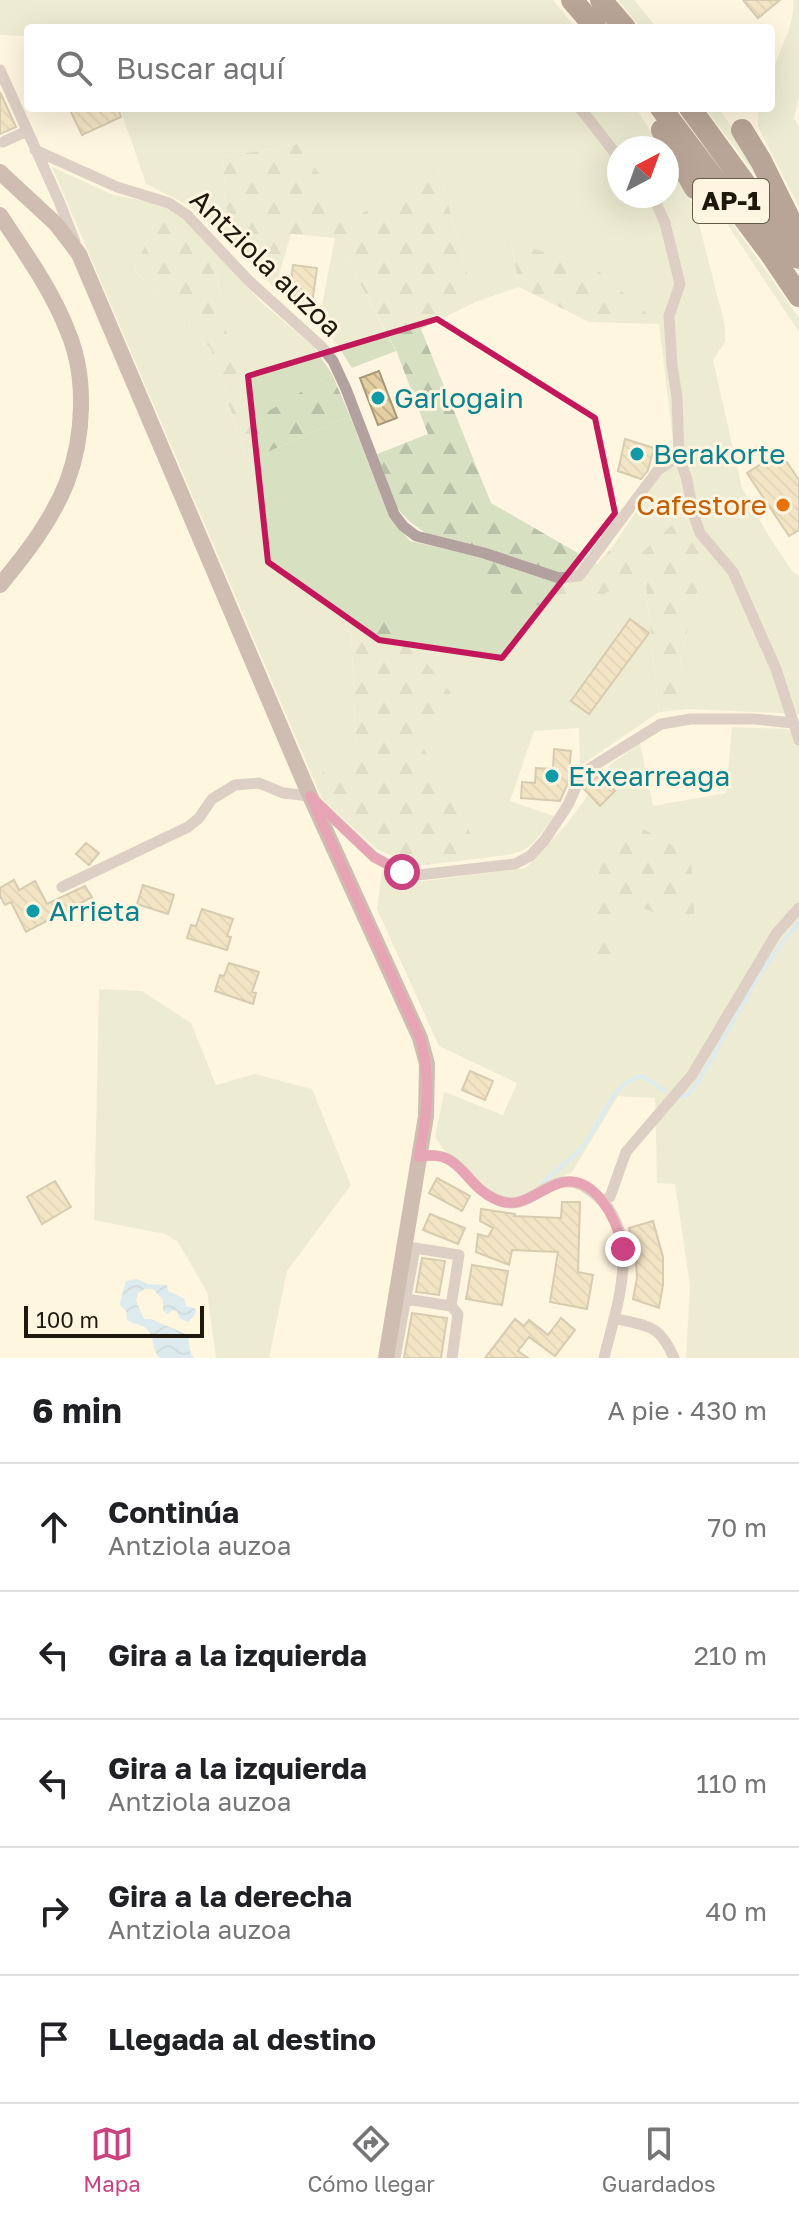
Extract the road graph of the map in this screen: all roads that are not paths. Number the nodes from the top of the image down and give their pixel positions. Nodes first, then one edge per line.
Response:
1 (572, 0) edge
2 (601, 0) edge
3 (593, 24) edge
4 (622, 24) edge
5 (0, 70) edge
6 (3, 86) edge
7 (583, 112) edge
8 (651, 112) edge
9 (664, 112) edge
10 (693, 112) edge
11 (742, 130) dead end
12 (27, 131) junction
13 (3, 142) dead end
14 (607, 143) edge
15 (35, 150) junction
16 (0, 172) edge
17 (695, 188) dead end
18 (658, 208) edge
19 (0, 215) edge
20 (799, 238) edge
21 (79, 254) junction
22 (799, 258) edge
23 (799, 296) edge
24 (679, 456) junction
25 (0, 585) edge
26 (793, 723) junction
27 (799, 740) edge
28 (310, 796) junction
29 (62, 887) dead end
30 (799, 908) edge
31 (419, 1157) junction
32 (603, 1201) junction
33 (406, 1299) junction
34 (451, 1306) junction
35 (614, 1318) junction
36 (386, 1358) edge
37 (395, 1358) edge
38 (452, 1358) edge
39 (604, 1358) edge
40 (674, 1358) edge

1 - 3 highway
2 - 4 highway
5 - 6 street
6 - 12 street
7 - 14 street
8 - 17 highway
9 - 23 highway, AP-1
10 - 22 highway, AP-1
11 - 20 highway
12 - 13 street
12 - 15 street
15 - 21 street
15 - 24 street, Antziola auzoa
16 - 21 main road
18 - 24 street
19 - 25 main road
21 - 28 main road
24 - 26 street
26 - 27 street
26 - 28 street
28 - 29 street
28 - 31 main road
30 - 32 street
31 - 32 street
31 - 36 main road
32 - 35 street
33 - 34 street
33 - 34 street
33 - 37 street
34 - 38 street
35 - 39 street
35 - 40 street

